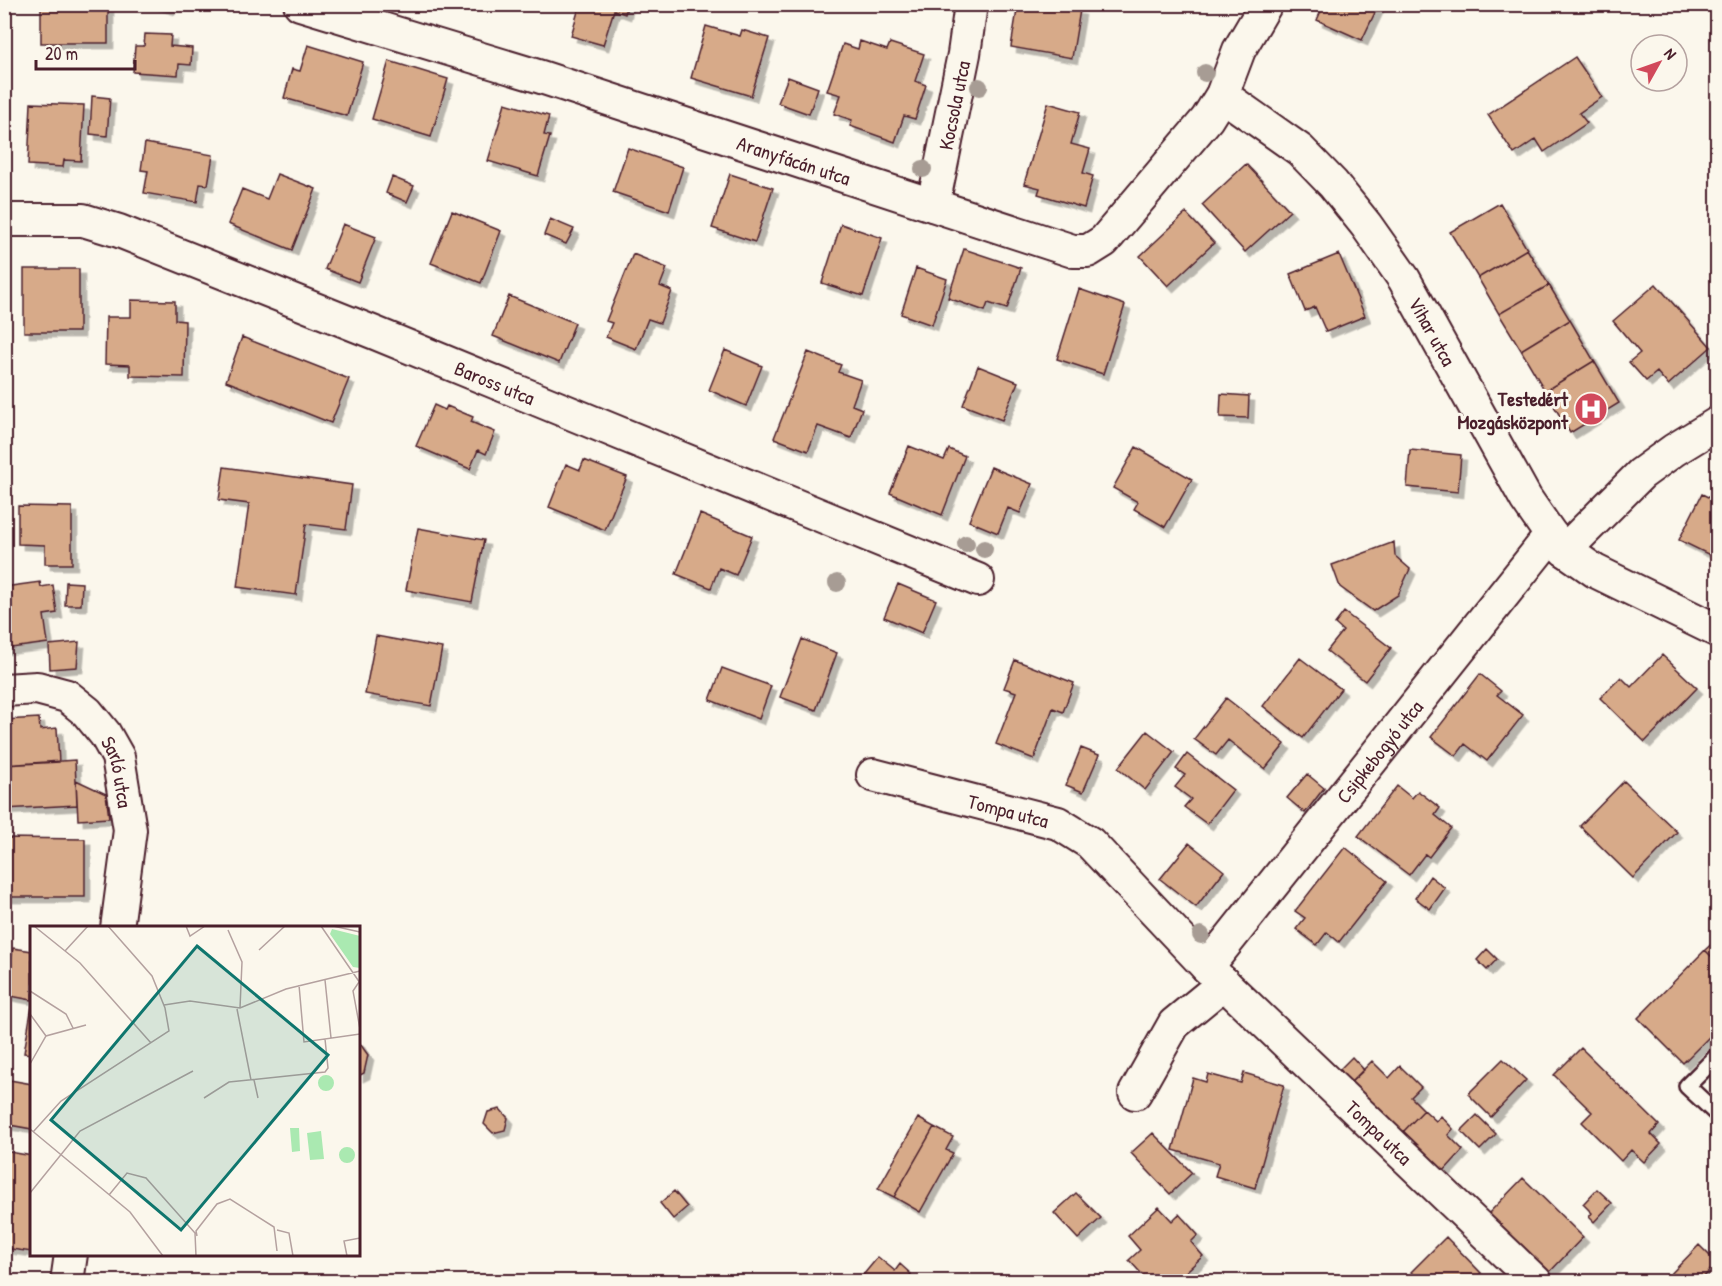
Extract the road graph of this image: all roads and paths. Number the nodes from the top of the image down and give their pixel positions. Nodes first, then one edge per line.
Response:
1 (300, 4) edge
2 (971, 4) edge
3 (1266, 4) edge
4 (1222, 95) junction
5 (933, 205) junction
6 (4, 220) edge
7 (1718, 423) edge
8 (1558, 542) junction
9 (978, 580) dead end
10 (1718, 631) edge
11 (4, 690) edge
12 (873, 775) dead end
13 (117, 926) edge
14 (1215, 975) junction
15 (1718, 1055) edge
16 (1135, 1093) dead end
17 (1718, 1115) edge
18 (71, 1256) edge
19 (67, 1281) edge
20 (1536, 1281) edge

1 - 5 street, Aranyfácán utca
2 - 5 street, Kocsola utca
3 - 4 street, Aranyfácán utca
4 - 5 street, Aranyfácán utca
4 - 8 street, Vihar utca
6 - 9 street, Baross utca
7 - 8 street, Csipkebogyó utca
8 - 10 street, Vihar utca
8 - 14 street, Csipkebogyó utca
11 - 13 street, Sarló utca
12 - 14 street, Tompa utca
14 - 16 street
14 - 20 street, Tompa utca
15 - 17 lane
18 - 19 street

